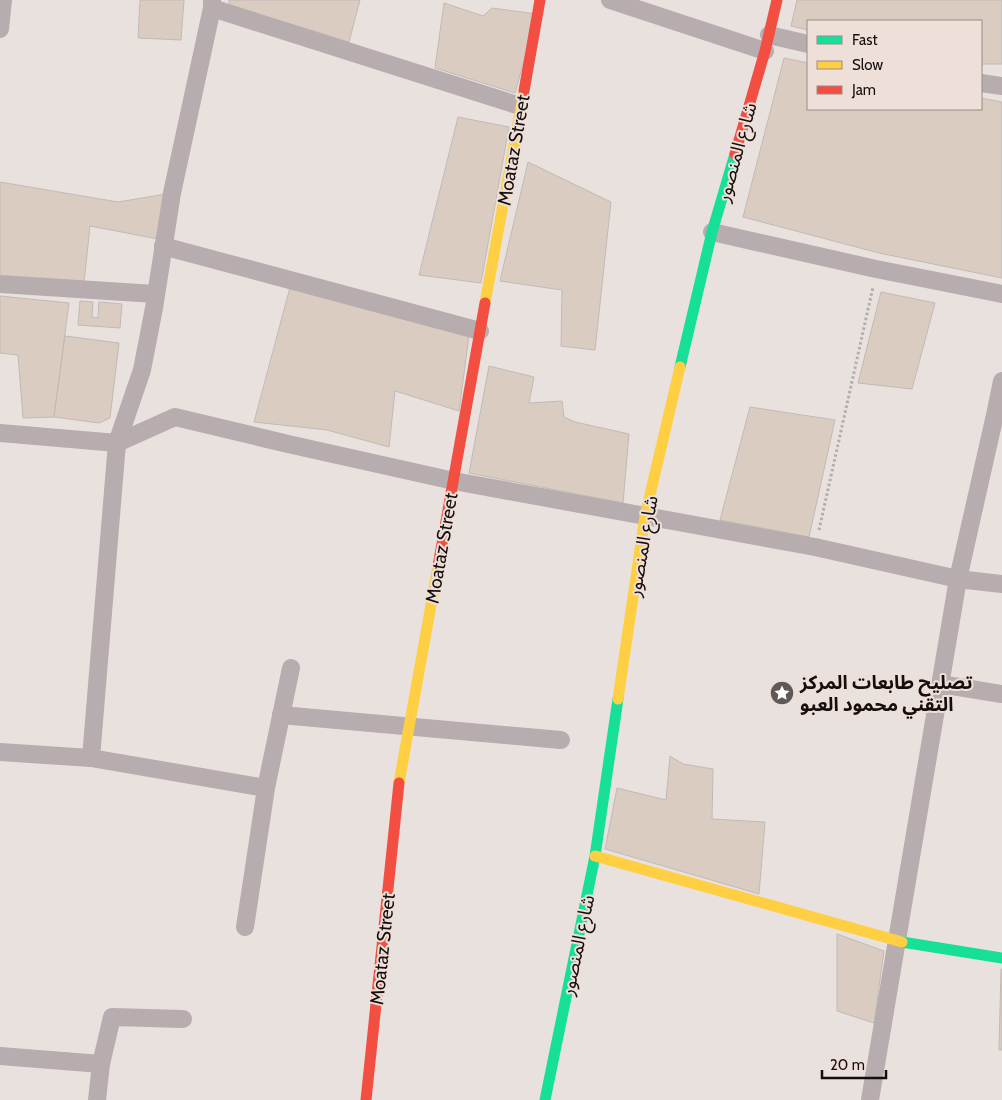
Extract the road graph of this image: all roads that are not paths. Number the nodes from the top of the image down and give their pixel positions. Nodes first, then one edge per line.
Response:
1 (3, 0) edge
2 (540, 0) edge
3 (610, 0) edge
4 (777, 0) edge
5 (212, 4) edge
6 (0, 29) edge
7 (767, 43) junction
8 (807, 44) edge
9 (982, 83) edge
10 (1002, 86) edge
11 (520, 106) junction
12 (712, 232) junction
13 (163, 246) junction
14 (0, 284) edge
15 (155, 294) junction
16 (1002, 294) edge
17 (480, 331) junction
18 (1002, 381) edge
19 (0, 433) edge
20 (117, 443) junction
21 (454, 481) junction
22 (645, 516) junction
23 (958, 579) junction
24 (1002, 584) edge
25 (292, 668) dead end
26 (940, 684) junction
27 (1002, 694) edge
28 (281, 715) junction
29 (409, 727) junction
30 (561, 740) dead end
31 (0, 752) edge
32 (91, 758) junction
33 (266, 788) junction
34 (595, 856) junction
35 (245, 927) dead end
36 (896, 941) junction
37 (1002, 958) edge
38 (183, 1019) dead end
39 (0, 1056) edge
40 (101, 1064) junction
41 (97, 1100) edge
42 (366, 1100) edge
43 (545, 1100) edge
44 (870, 1100) edge

1 - 6 street
2 - 11 street, Moataz Street
3 - 7 street
4 - 7 street, شارع المنصور
5 - 11 street
5 - 13 street
7 - 8 street
7 - 12 street, شارع المنصور
9 - 10 street
11 - 17 street, Moataz Street
12 - 16 street
12 - 22 street, شارع المنصور
13 - 15 street
13 - 17 street
14 - 15 street
15 - 20 street
17 - 21 street, Moataz Street
18 - 23 street
19 - 20 street
20 - 21 street
20 - 32 street
21 - 22 street
21 - 29 street, Moataz Street
22 - 23 street
22 - 34 street, شارع المنصور
23 - 24 street
23 - 26 street
25 - 28 street
26 - 27 street
26 - 36 street
28 - 29 street
28 - 33 street
29 - 30 street
29 - 42 street, Moataz Street
31 - 32 street
32 - 33 street
33 - 35 street
34 - 36 street
34 - 43 street, شارع المنصور
36 - 37 street
36 - 44 street
38 - 40 street
39 - 40 street
40 - 41 street

